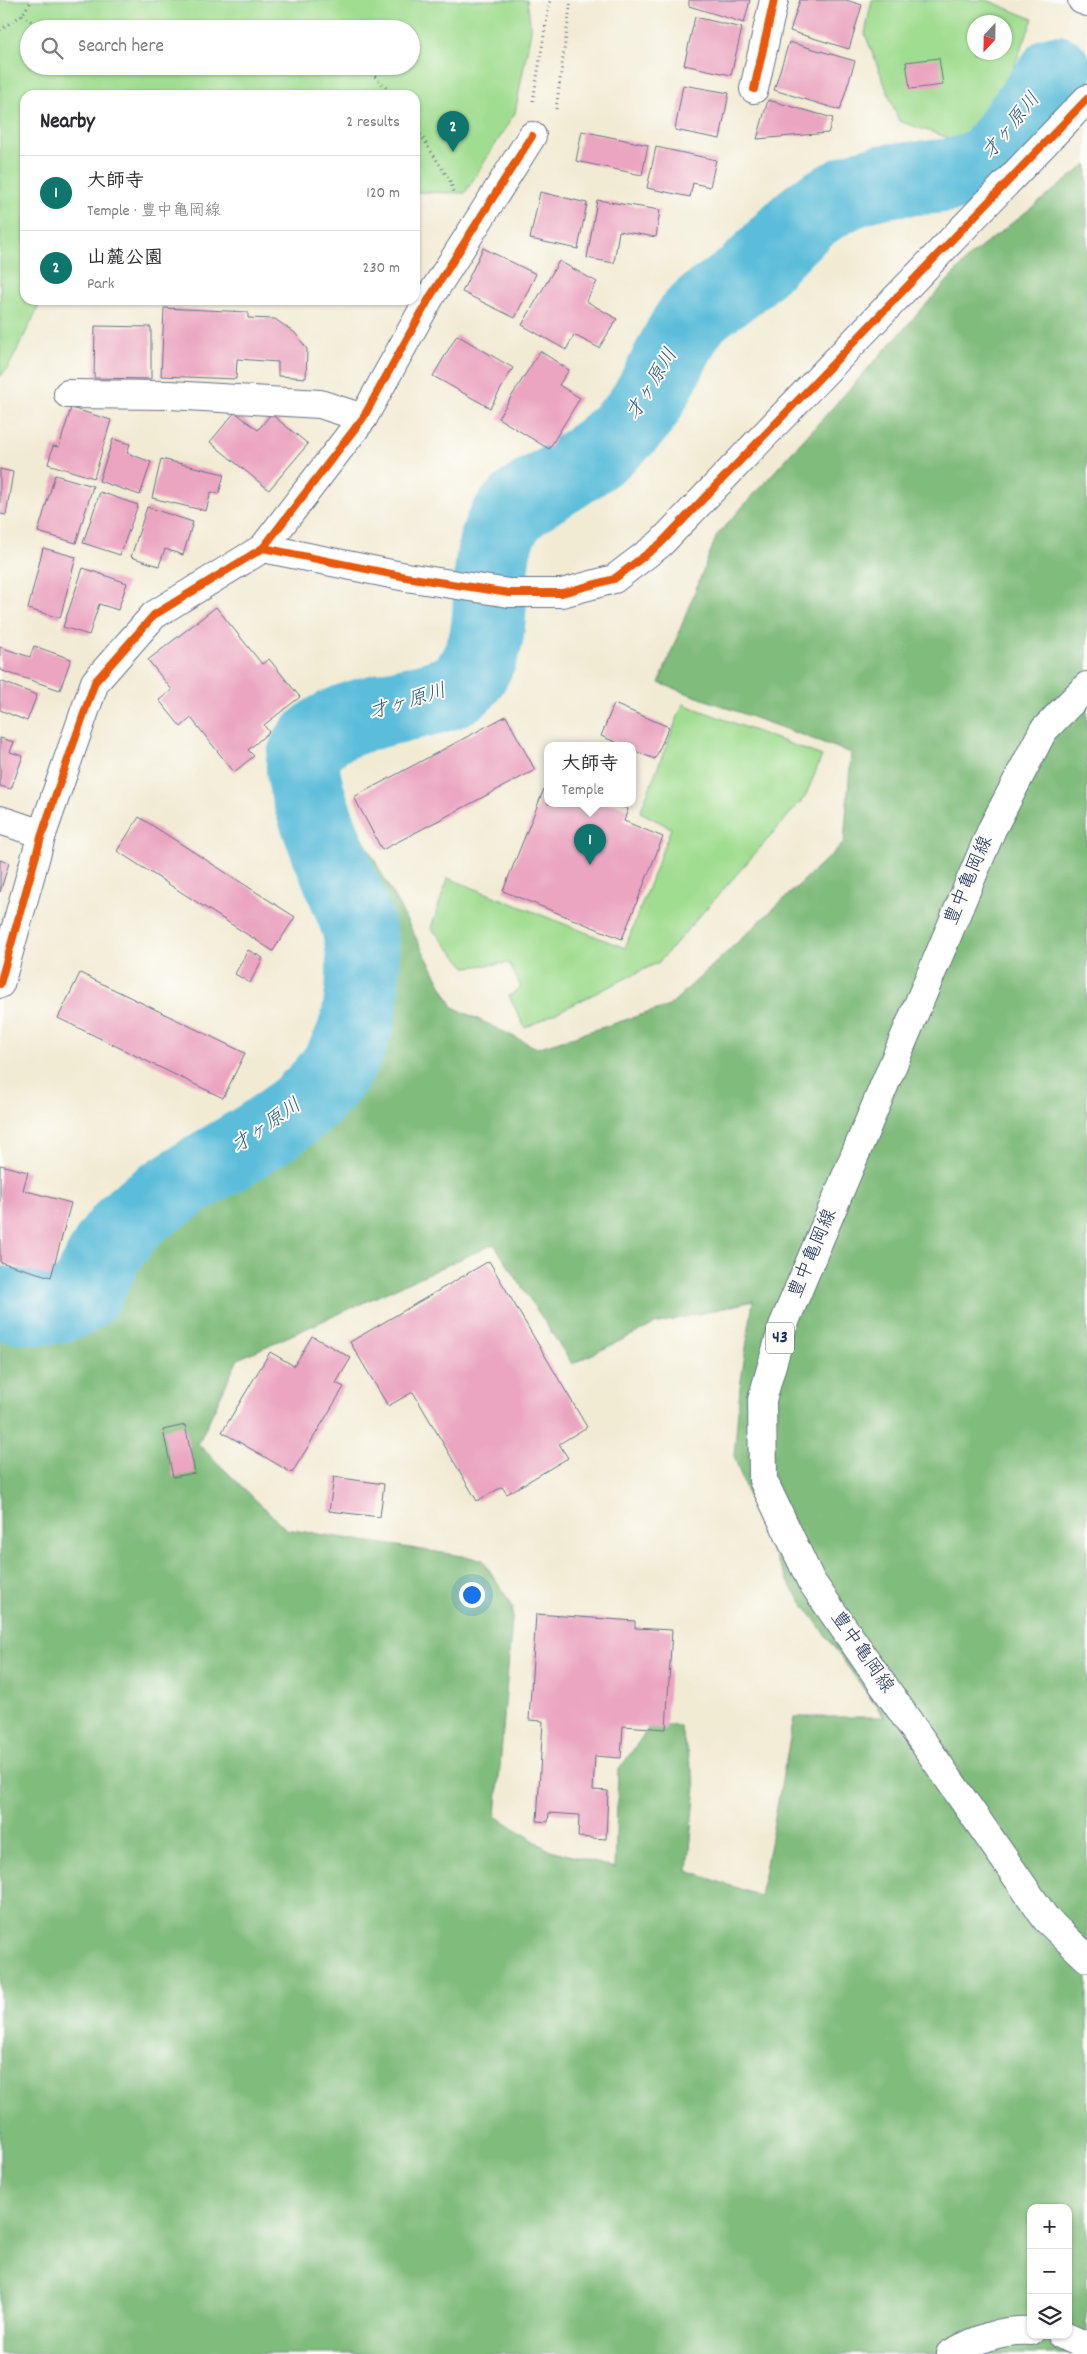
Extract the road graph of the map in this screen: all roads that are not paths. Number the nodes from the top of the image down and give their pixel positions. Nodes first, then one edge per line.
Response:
1 (774, 0) edge
2 (1082, 0) edge
3 (1087, 2) edge
4 (754, 89) dead end
5 (1087, 99) edge
6 (532, 136) road end
7 (68, 394) dead end
8 (363, 418) junction
9 (264, 548) junction
10 (1087, 686) edge
11 (0, 820) edge
12 (42, 834) junction
13 (0, 984) edge
14 (1087, 1958) edge
15 (1027, 2330) edge
16 (1071, 2339) edge
17 (1087, 2346) edge
18 (950, 2354) edge

1 - 4 street
2 - 3 street
5 - 9 street
6 - 8 street
7 - 8 street
8 - 9 street
9 - 12 street
10 - 14 street, 豊中亀岡線 / 43
11 - 12 street
12 - 13 street
15 - 18 street
16 - 17 street

